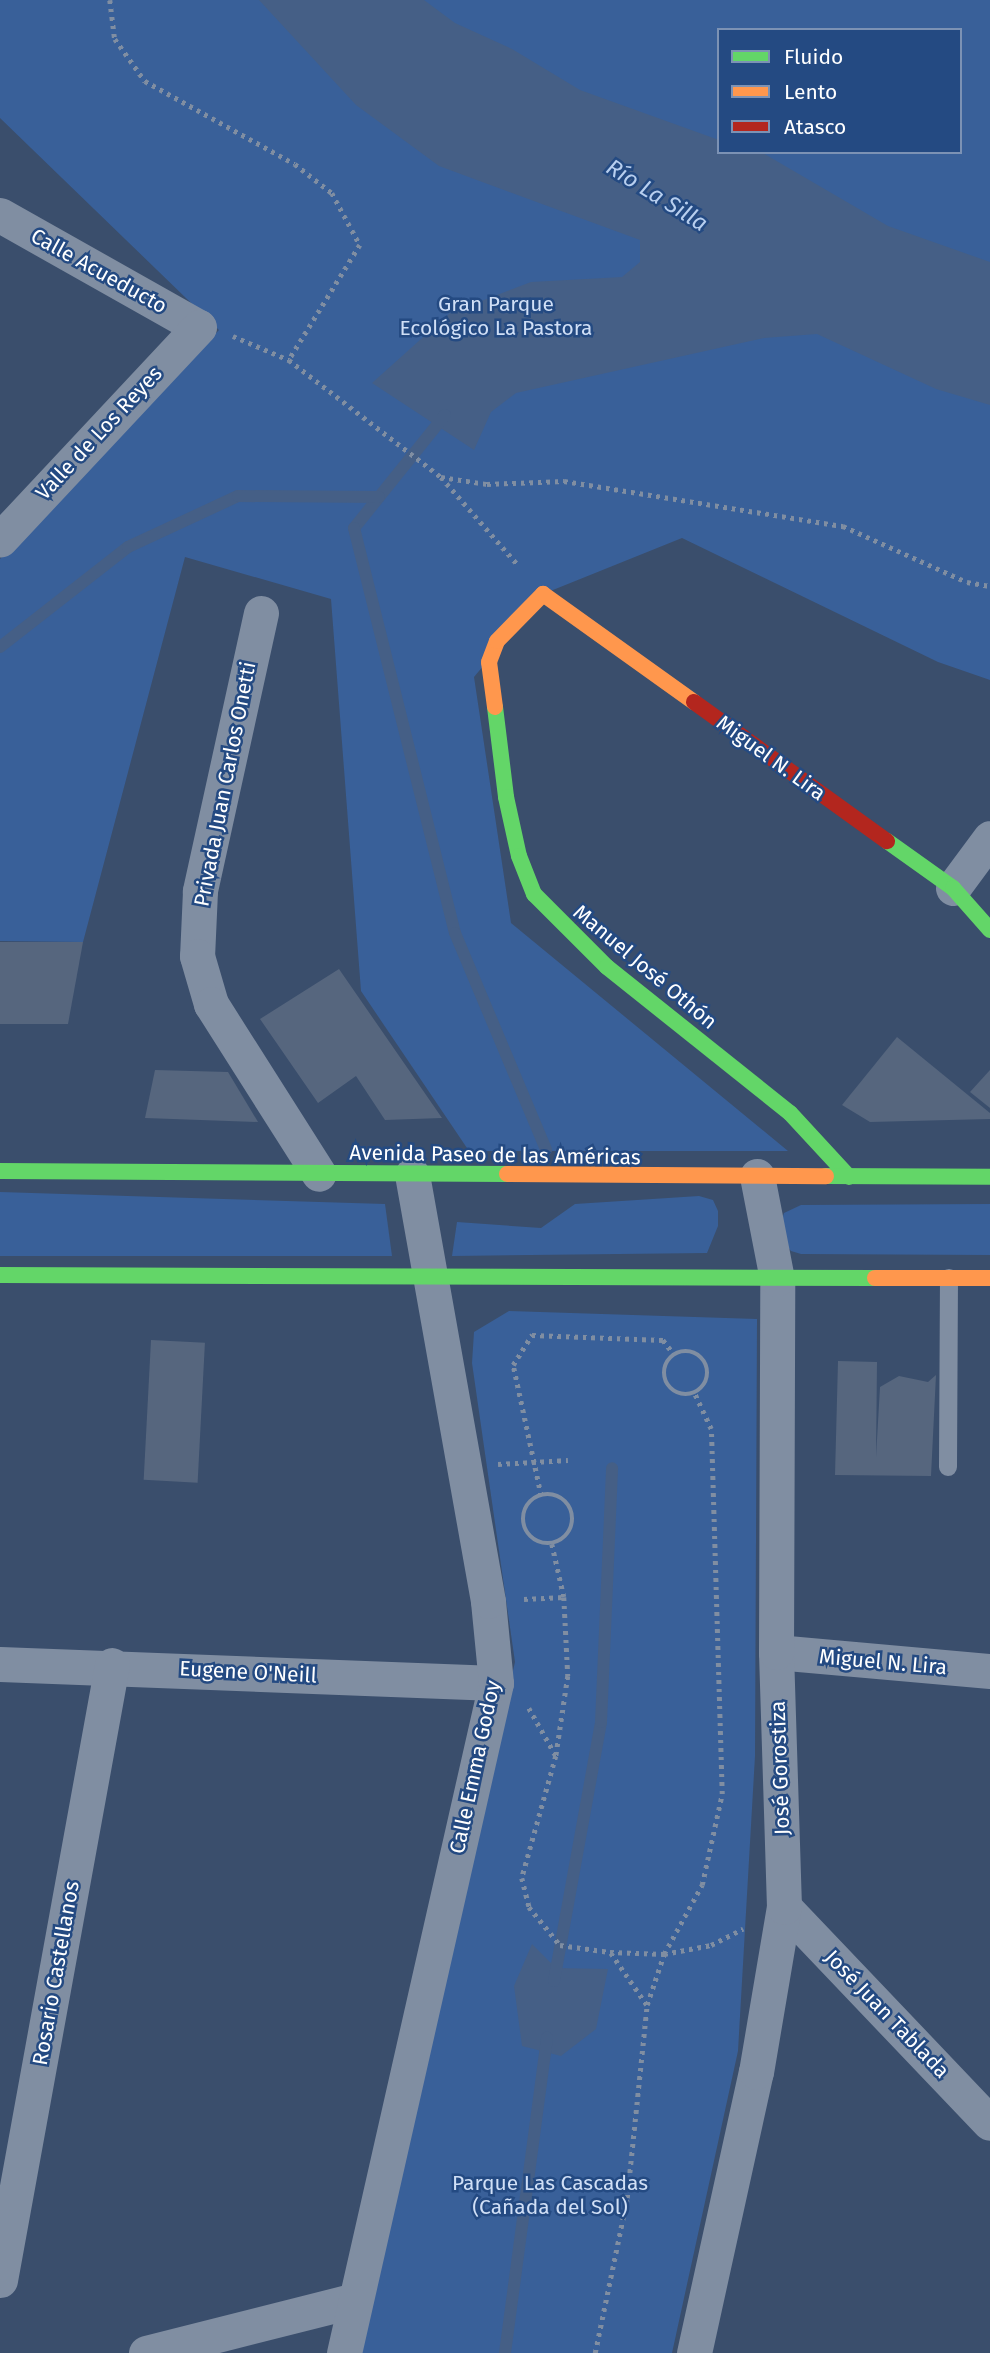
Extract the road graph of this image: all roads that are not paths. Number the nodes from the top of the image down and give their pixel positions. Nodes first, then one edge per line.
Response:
1 (0, 215) edge
2 (199, 327) joint
3 (0, 500) edge
4 (37, 500) junction
5 (0, 540) edge
6 (543, 594) joint
7 (261, 613) dead end
8 (990, 838) edge
9 (953, 888) junction
10 (990, 930) edge
11 (0, 1171) edge
12 (319, 1174) junction
13 (412, 1175) junction
14 (757, 1177) junction
15 (849, 1177) junction
16 (990, 1177) edge
17 (431, 1274) junction
18 (0, 1275) edge
19 (949, 1278) junction
20 (990, 1278) edge
21 (776, 1279) junction
22 (948, 1467) dead end
23 (776, 1652) junction
24 (0, 1664) edge
25 (112, 1665) junction
26 (990, 1671) edge
27 (496, 1683) junction
28 (784, 1907) junction
29 (990, 2123) edge
30 (0, 2280) edge
31 (355, 2300) junction
32 (146, 2353) edge
33 (344, 2353) edge
34 (694, 2353) edge

1 - 2 street, Calle Acueducto
2 - 4 street, Valle de Los Reyes
3 - 4 street
4 - 5 street, Valle de Los Reyes
6 - 9 main road, Miguel N. Lira
6 - 15 main road, Manuel José Othón
7 - 12 street, Privada Juan Carlos Onetti
8 - 9 street
9 - 10 main road, Miguel N. Lira
11 - 12 main road, Avenida Paseo de las Américas
12 - 13 main road, Avenida Paseo de las Américas
13 - 14 main road, Avenida Paseo de las Américas
13 - 17 street, Calle Emma Godoy
14 - 15 main road, Avenida Paseo de las Américas
14 - 21 street, José Gorostiza
15 - 16 main road, Avenida Paseo de las Américas
17 - 18 main road
17 - 21 main road
17 - 27 street, Calle Emma Godoy
19 - 20 main road
19 - 21 main road
19 - 22 lane
21 - 23 street, José Gorostiza
23 - 26 street, Miguel N. Lira
23 - 28 street, José Gorostiza
24 - 25 street, Eugene O'Neill
25 - 27 street, Eugene O'Neill
25 - 30 street, Rosario Castellanos
27 - 31 street, Calle Emma Godoy
28 - 29 street, José Juan Tablada
28 - 34 street, José Gorostiza
31 - 32 street
31 - 33 street, Calle Emma Godoy

